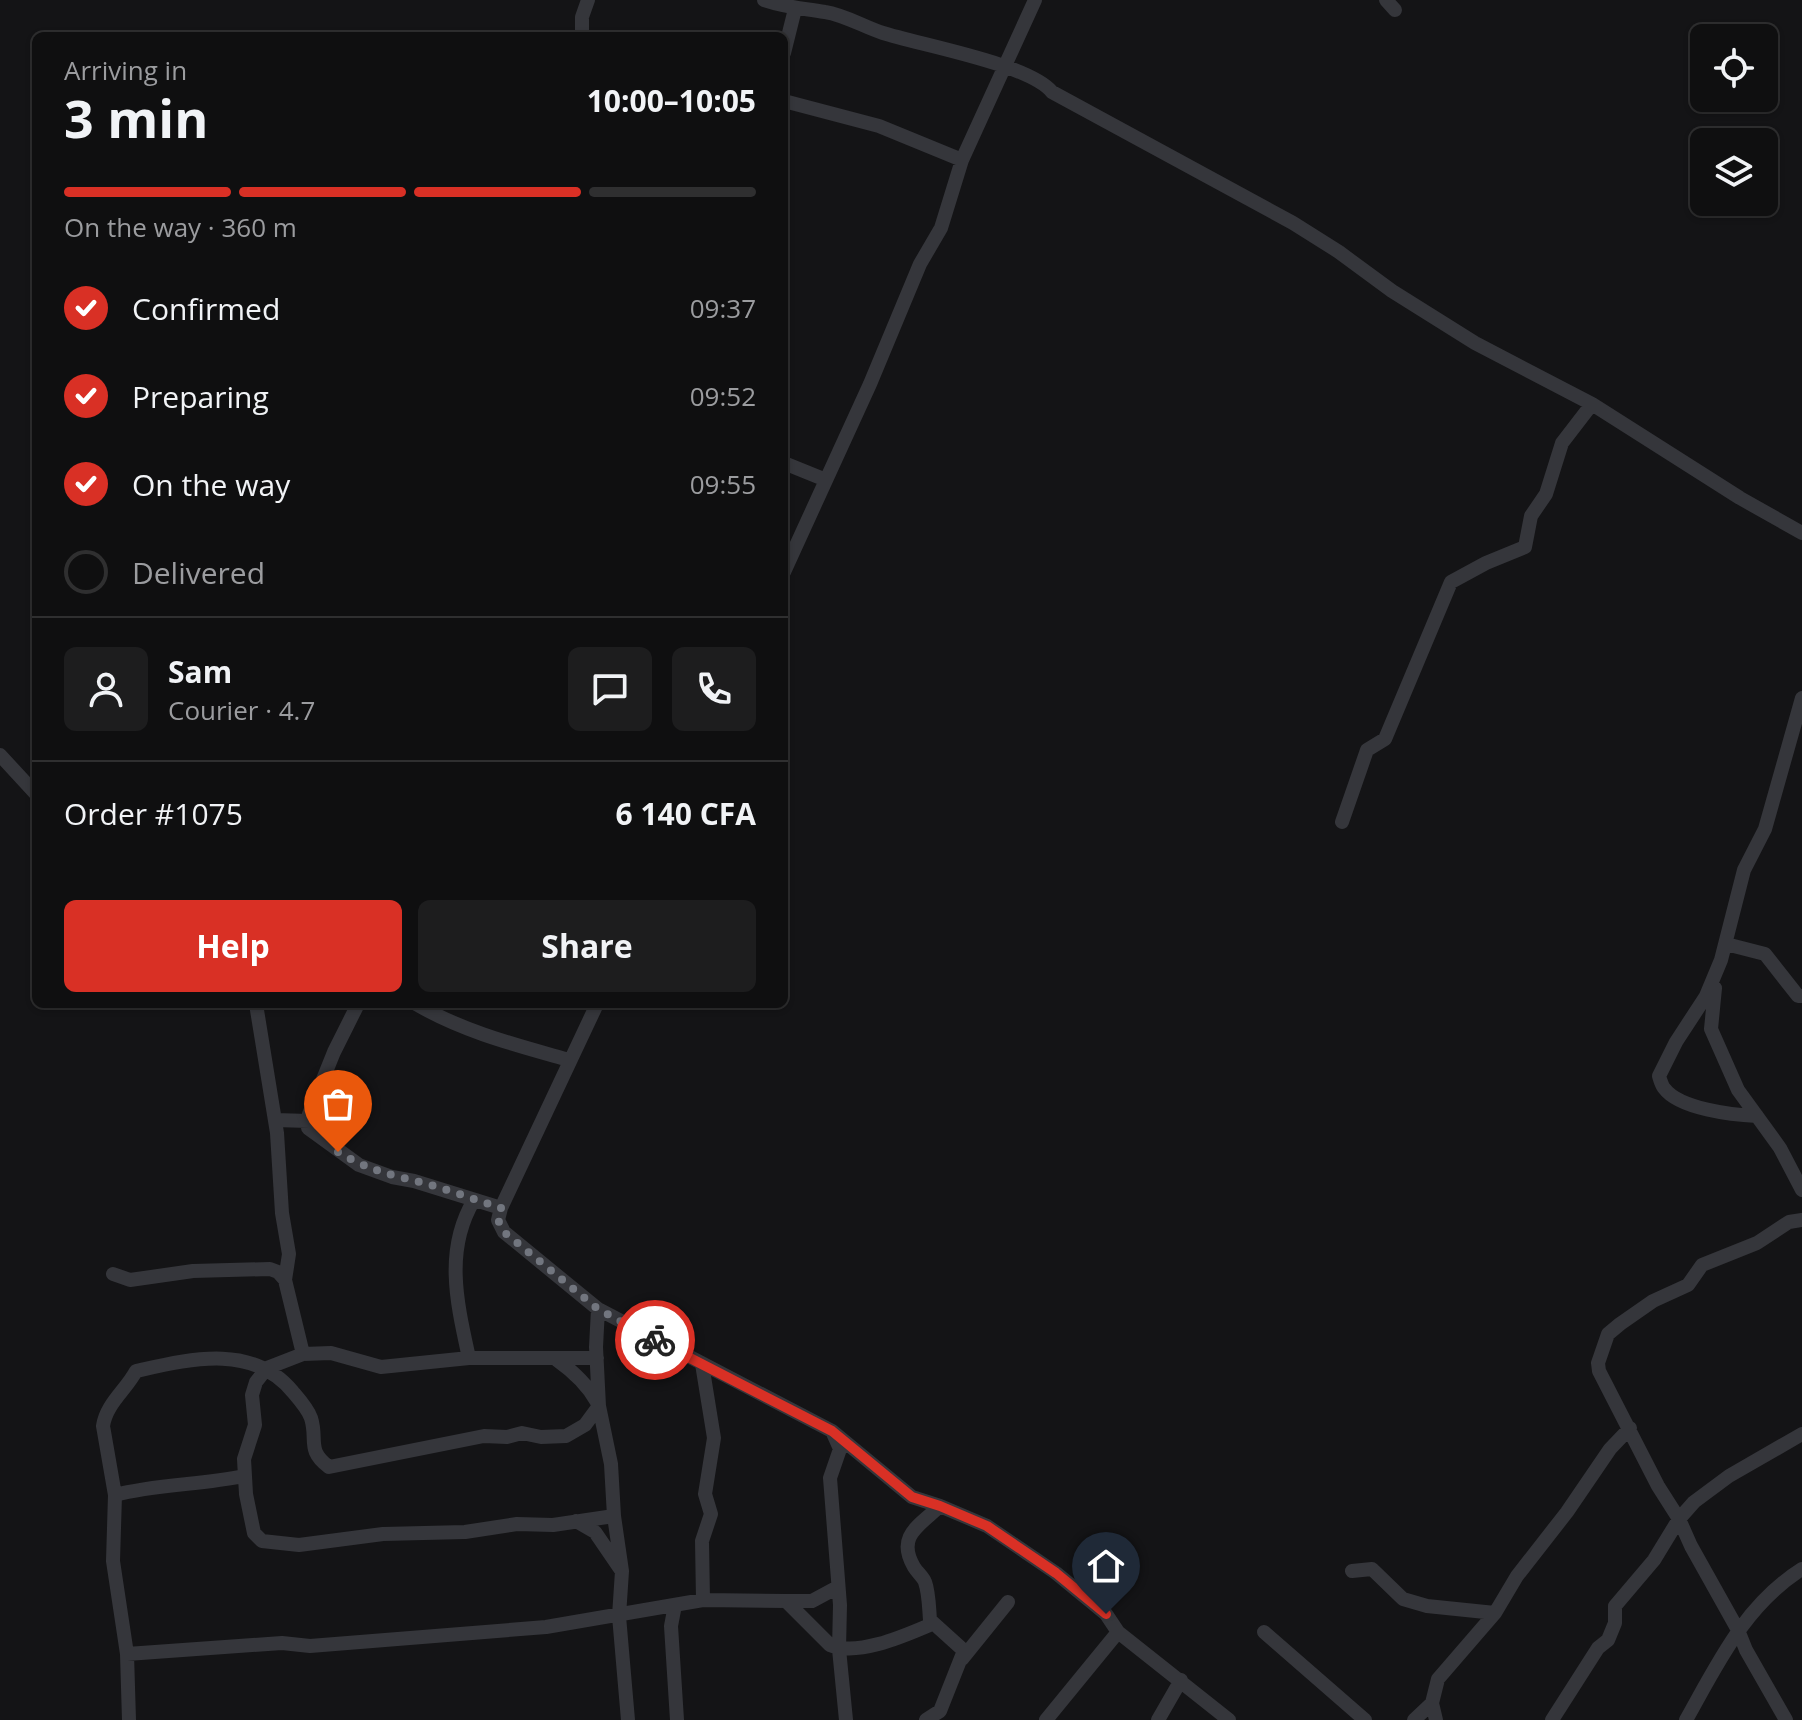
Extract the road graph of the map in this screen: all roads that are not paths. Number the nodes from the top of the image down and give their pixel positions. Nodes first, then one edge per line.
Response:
1 (588, 0) edge
2 (764, 0) edge
3 (1035, 0) edge
4 (795, 9) junction
5 (582, 32) edge
6 (788, 37) edge
7 (1005, 66) junction
8 (788, 102) edge
9 (962, 160) junction
10 (1592, 404) junction
11 (788, 465) edge
12 (826, 480) junction
13 (1802, 533) edge
14 (788, 563) edge
15 (1802, 698) edge
16 (0, 755) edge
17 (32, 790) edge
18 (1342, 822) dead end
19 (1726, 944) junction
20 (1721, 960) junction
21 (1802, 996) edge
22 (257, 1008) edge
23 (356, 1008) edge
24 (423, 1008) edge
25 (591, 1008) edge
26 (569, 1060) junction
27 (1757, 1116) junction
28 (275, 1120) junction
29 (309, 1121) junction
30 (1802, 1190) edge
31 (474, 1200) junction
32 (501, 1208) junction
33 (1802, 1220) edge
34 (113, 1274) dead end
35 (285, 1280) junction
36 (598, 1309) junction
37 (303, 1354) junction
38 (469, 1358) junction
39 (597, 1358) junction
40 (557, 1360) junction
41 (702, 1364) junction
42 (267, 1368) junction
43 (599, 1406) junction
44 (1630, 1428) junction
45 (832, 1431) junction
46 (1802, 1434) edge
47 (244, 1476) junction
48 (115, 1495) junction
49 (940, 1506) junction
50 (614, 1516) junction
51 (1679, 1519) junction
52 (576, 1521) junction
53 (1802, 1569) edge
54 (622, 1571) junction
55 (1352, 1571) dead end
56 (838, 1587) junction
57 (703, 1600) junction
58 (786, 1601) junction
59 (1008, 1602) dead end
60 (675, 1605) junction
61 (1495, 1613) junction
62 (619, 1616) junction
63 (932, 1624) junction
64 (1738, 1630) junction
65 (1118, 1632) junction
66 (1264, 1632) dead end
67 (839, 1649) junction
68 (127, 1654) junction
69 (962, 1659) junction
70 (1181, 1680) junction
71 (1432, 1703) junction
72 (944, 1715) edge
73 (129, 1720) edge
74 (628, 1720) edge
75 (677, 1720) edge
76 (846, 1720) edge
77 (926, 1720) edge
78 (1046, 1720) edge
79 (1158, 1720) edge
80 (1229, 1720) edge
81 (1365, 1720) edge
82 (1414, 1720) edge
83 (1436, 1720) edge
84 (1552, 1720) edge
85 (1686, 1720) edge
86 (1786, 1720) edge

1 - 5 street
2 - 4 street
3 - 7 street
4 - 6 street
4 - 7 street
7 - 9 street
7 - 10 street
8 - 9 street
9 - 12 street
10 - 13 street
10 - 18 street
11 - 12 street
12 - 14 street
15 - 19 street
16 - 17 street
19 - 20 street
19 - 21 street
20 - 27 street
20 - 27 street
22 - 28 street
23 - 29 street
24 - 26 street
25 - 26 street
26 - 32 street
27 - 30 street
28 - 29 street
28 - 35 street
29 - 31 street
31 - 32 street
31 - 38 street
32 - 36 street
33 - 44 street
34 - 35 street
35 - 37 street
36 - 39 street
36 - 41 street
37 - 38 street
37 - 42 street
38 - 40 street
39 - 40 street
39 - 43 street
40 - 43 street
41 - 45 street
41 - 57 street
42 - 43 street
42 - 47 street
42 - 48 street
43 - 50 street
44 - 51 street
44 - 61 street
45 - 49 street
45 - 56 street
46 - 51 street
47 - 48 street
47 - 52 street
48 - 68 street
49 - 63 street
49 - 65 street
50 - 52 street
50 - 54 street
51 - 64 street
51 - 84 street
52 - 54 street
53 - 64 street
54 - 62 street
55 - 61 street
56 - 58 street
56 - 67 street
57 - 58 street
57 - 60 street
58 - 67 street
59 - 69 street
60 - 62 street
60 - 75 street
61 - 71 street
62 - 68 street
62 - 74 street
63 - 67 street
63 - 69 street
64 - 85 street
64 - 86 street
65 - 70 street
65 - 78 street
66 - 81 street
67 - 76 street
68 - 73 street
69 - 72 street
70 - 79 street
70 - 80 street
71 - 82 street
71 - 83 street
72 - 77 street

